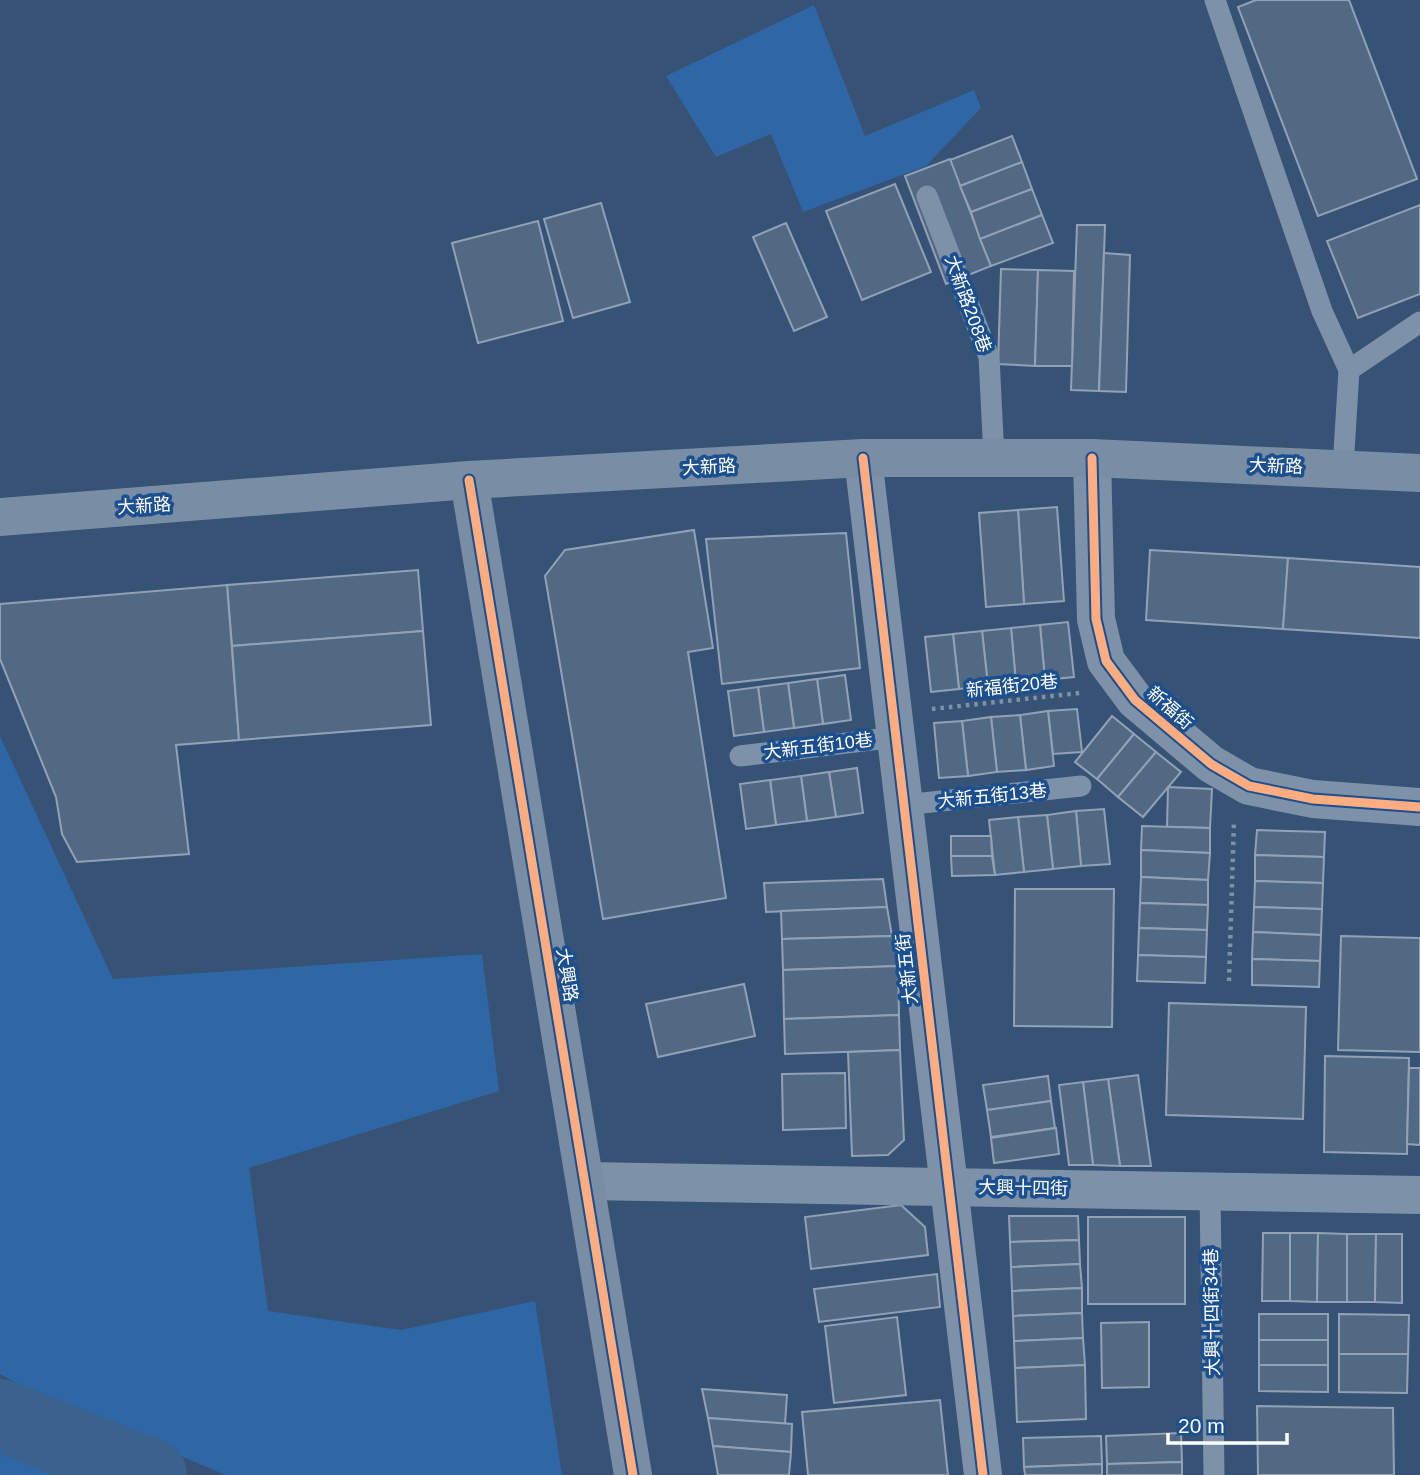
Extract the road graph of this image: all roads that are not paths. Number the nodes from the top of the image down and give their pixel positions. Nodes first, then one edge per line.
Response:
1 (1215, 0) edge
2 (927, 196) dead end
3 (1420, 322) edge
4 (1349, 370) junction
5 (863, 458) junction
6 (993, 458) junction
7 (1093, 458) junction
8 (1343, 468) junction
9 (1420, 473) edge
10 (469, 480) junction
11 (0, 517) edge
12 (896, 737) junction
13 (740, 756) dead end
14 (1081, 786) dead end
15 (904, 805) junction
16 (1420, 807) edge
17 (584, 1181) junction
18 (949, 1187) junction
19 (1209, 1191) junction
20 (1420, 1195) edge
21 (633, 1475) edge
22 (983, 1475) edge
23 (1214, 1475) edge

1 - 4 lane
2 - 6 lane, 大新路208巷
3 - 4 lane
4 - 8 lane
5 - 6 main road, 大新路
5 - 10 main road, 大新路
5 - 12 street, 大新五街
6 - 7 main road, 大新路
7 - 8 main road, 大新路
7 - 16 street, 新福街
8 - 9 main road, 大新路
10 - 11 main road, 大新路
10 - 17 main road, 大興路
12 - 13 lane, 大新五街10巷
12 - 15 street, 大新五街
14 - 15 lane, 大新五街13巷
15 - 18 street, 大新五街
17 - 18 street, 大興十四街
17 - 21 main road, 大興路
18 - 19 street, 大興十四街
18 - 22 street, 大新五街
19 - 20 street, 大興十四街
19 - 23 lane, 大興十四街34巷

